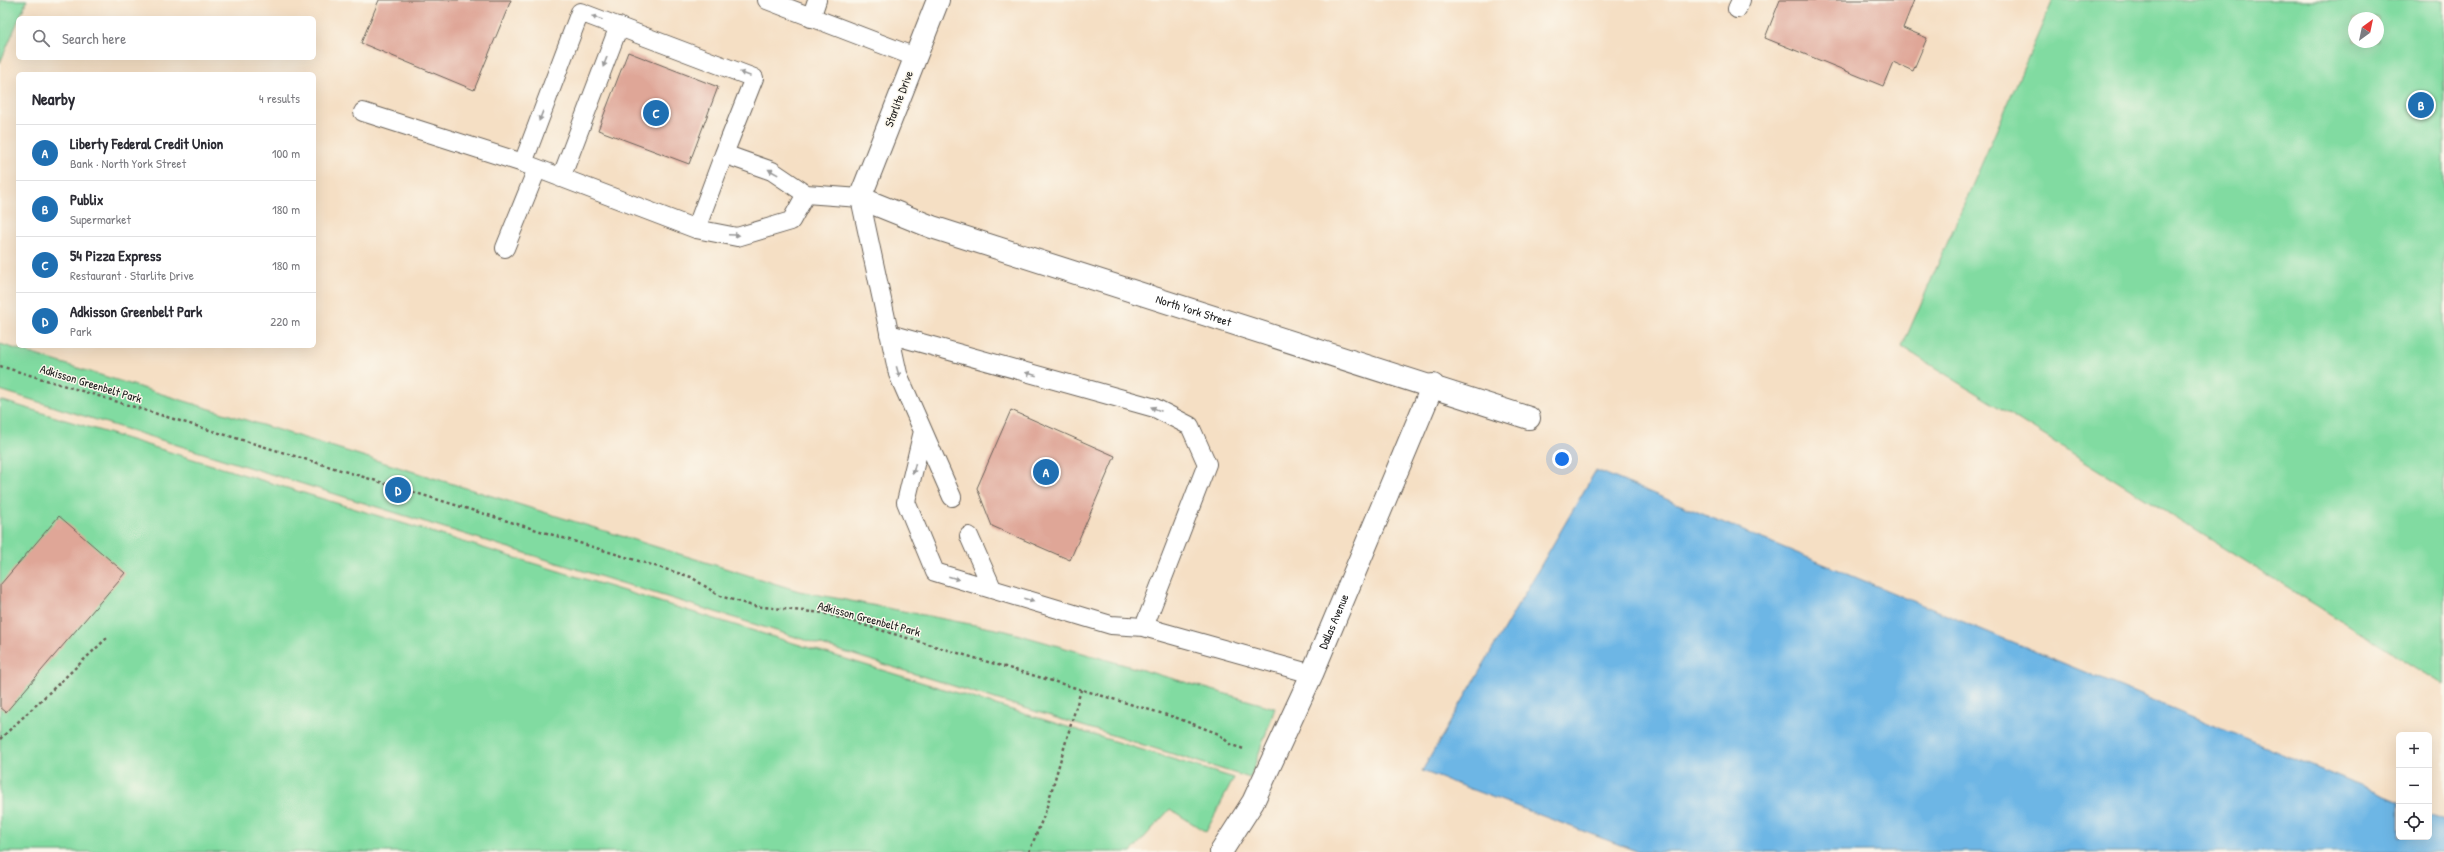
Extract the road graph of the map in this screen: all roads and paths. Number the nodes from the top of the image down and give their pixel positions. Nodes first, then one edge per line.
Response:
1 (767, 0) edge
2 (817, 0) edge
3 (938, 0) edge
4 (810, 18) junction
5 (619, 26) junction
6 (915, 57) junction
7 (363, 112) dead end
8 (724, 154) junction
9 (530, 166) junction
10 (561, 178) junction
11 (806, 194) junction
12 (860, 198) junction
13 (696, 229) junction
14 (505, 248) dead end
15 (890, 334) junction
16 (0, 366) edge
17 (1433, 385) junction
18 (1529, 418) dead end
19 (923, 431) junction
20 (952, 497) dead end
21 (969, 536) dead end
22 (992, 588) junction
23 (1144, 627) junction
24 (108, 637) dead end
25 (1312, 674) junction
26 (1081, 690) junction
27 (0, 739) edge
28 (1272, 760) junction
29 (1029, 852) edge
30 (1221, 852) edge

1 - 4 lane
2 - 4 lane
3 - 6 street, Starlite Drive
4 - 6 lane
8 -> 5 lane
5 -> 9 lane
5 -> 10 lane
6 - 12 street, Starlite Drive
7 - 9 lane
11 -> 8 lane
8 - 13 lane
9 - 10 lane
9 - 14 lane
10 - 13 lane
11 - 12 lane
13 -> 11 lane
12 - 15 lane
12 - 17 street, North York Street
15 -> 19 lane
23 -> 15 lane
16 - 26 path, Adkisson Greenbelt Park
17 - 18 street, North York Street
17 - 25 street, Dallas Avenue
19 - 20 lane
19 -> 22 lane
21 - 22 lane
22 -> 23 lane
23 - 25 lane
24 - 27 path
25 - 28 street, Dallas Avenue
26 - 28 path, Adkisson Greenbelt Park
26 - 29 path
28 - 30 street, Dallas Avenue

